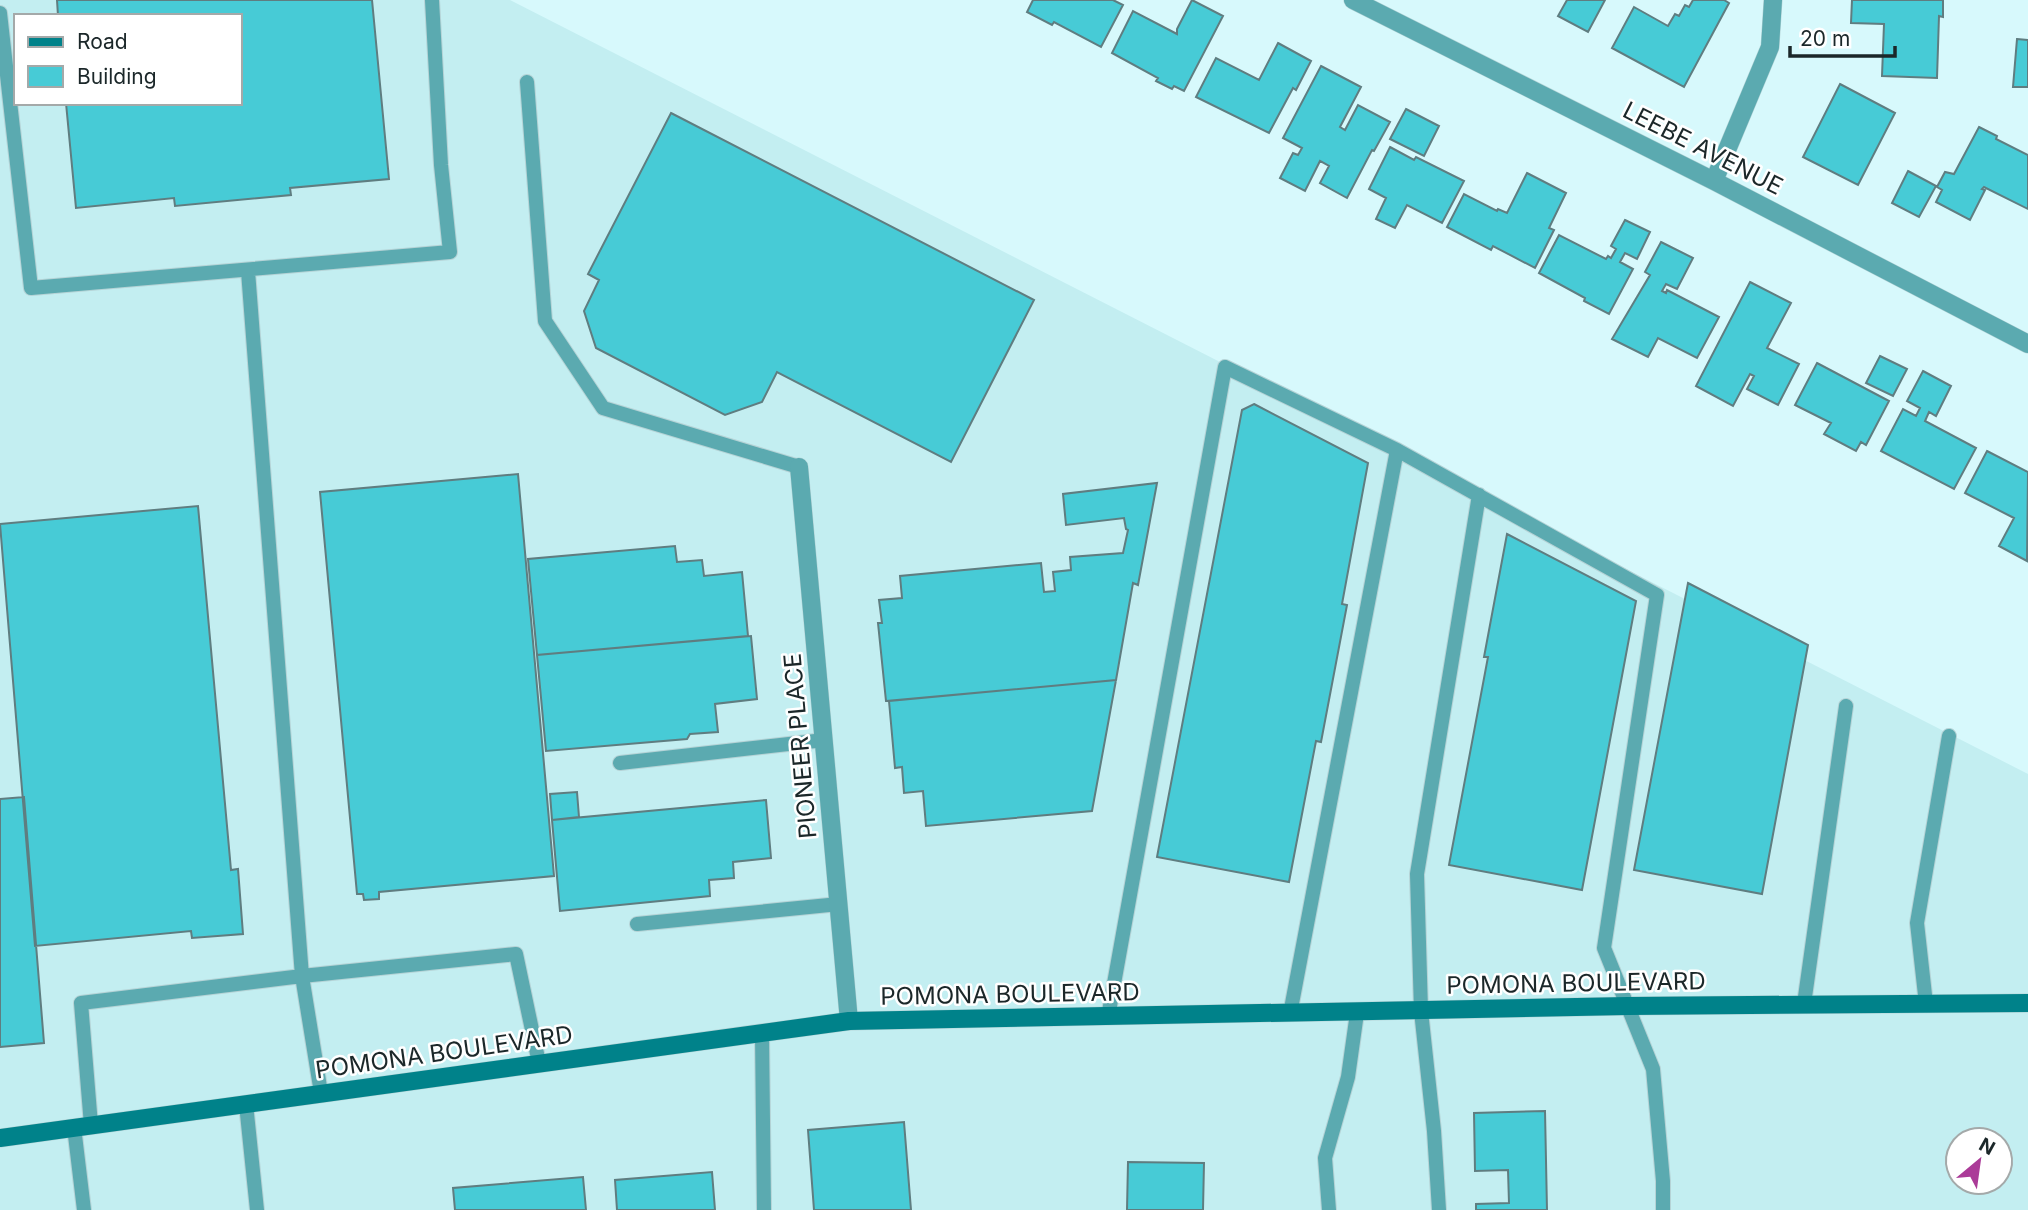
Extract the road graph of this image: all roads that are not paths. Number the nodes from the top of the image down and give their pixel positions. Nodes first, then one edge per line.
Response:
1 (432, 0) edge
2 (1353, 0) edge
3 (1773, 0) edge
4 (0, 13) edge
5 (527, 82) dead end
6 (1713, 181) junction
7 (248, 271) junction
8 (2028, 344) edge
9 (1397, 450) junction
10 (799, 467) joint
11 (1479, 495) junction
12 (1846, 706) dead end
13 (1949, 736) dead end
14 (824, 740) junction
15 (620, 763) dead end
16 (839, 904) junction
17 (637, 924) dead end
18 (302, 976) junction
19 (2028, 1003) edge
20 (1804, 1004) junction
21 (1926, 1004) junction
22 (1628, 1006) junction
23 (1421, 1011) junction
24 (1357, 1013) junction
25 (1290, 1014) junction
26 (1108, 1017) junction
27 (849, 1021) junction
28 (762, 1033) junction
29 (539, 1063) junction
30 (321, 1093) junction
31 (246, 1104) junction
32 (83, 1126) junction
33 (0, 1138) edge
34 (84, 1210) edge
35 (257, 1210) edge
36 (764, 1210) edge
37 (1329, 1210) edge
38 (1439, 1210) edge
39 (1663, 1210) edge

1 - 7 lane
2 - 6 street, LEEBE AVENUE
3 - 6 street
4 - 7 lane
5 - 10 lane
6 - 8 street, LEEBE AVENUE
7 - 18 lane
9 - 11 lane
9 - 25 lane
9 - 26 lane
10 - 14 street, PIONEER PLACE
11 - 22 lane
11 - 23 lane
12 - 20 lane
13 - 21 lane
14 - 15 lane
14 - 16 street, PIONEER PLACE
16 - 17 lane
16 - 27 street, PIONEER PLACE
18 - 29 lane
18 - 30 lane
18 - 32 lane
19 - 21 street, POMONA BOULEVARD
20 - 21 street, POMONA BOULEVARD
20 - 22 street, POMONA BOULEVARD
22 - 23 street, POMONA BOULEVARD
22 - 39 lane
23 - 24 street, POMONA BOULEVARD
23 - 38 lane
24 - 25 street, POMONA BOULEVARD
24 - 37 lane
25 - 26 street, POMONA BOULEVARD
26 - 27 street, POMONA BOULEVARD
27 - 28 street, POMONA BOULEVARD
28 - 29 street, POMONA BOULEVARD
28 - 36 lane
29 - 30 street, POMONA BOULEVARD
30 - 31 street, POMONA BOULEVARD
31 - 32 street, POMONA BOULEVARD
31 - 35 lane
32 - 33 street, POMONA BOULEVARD
32 - 34 lane

